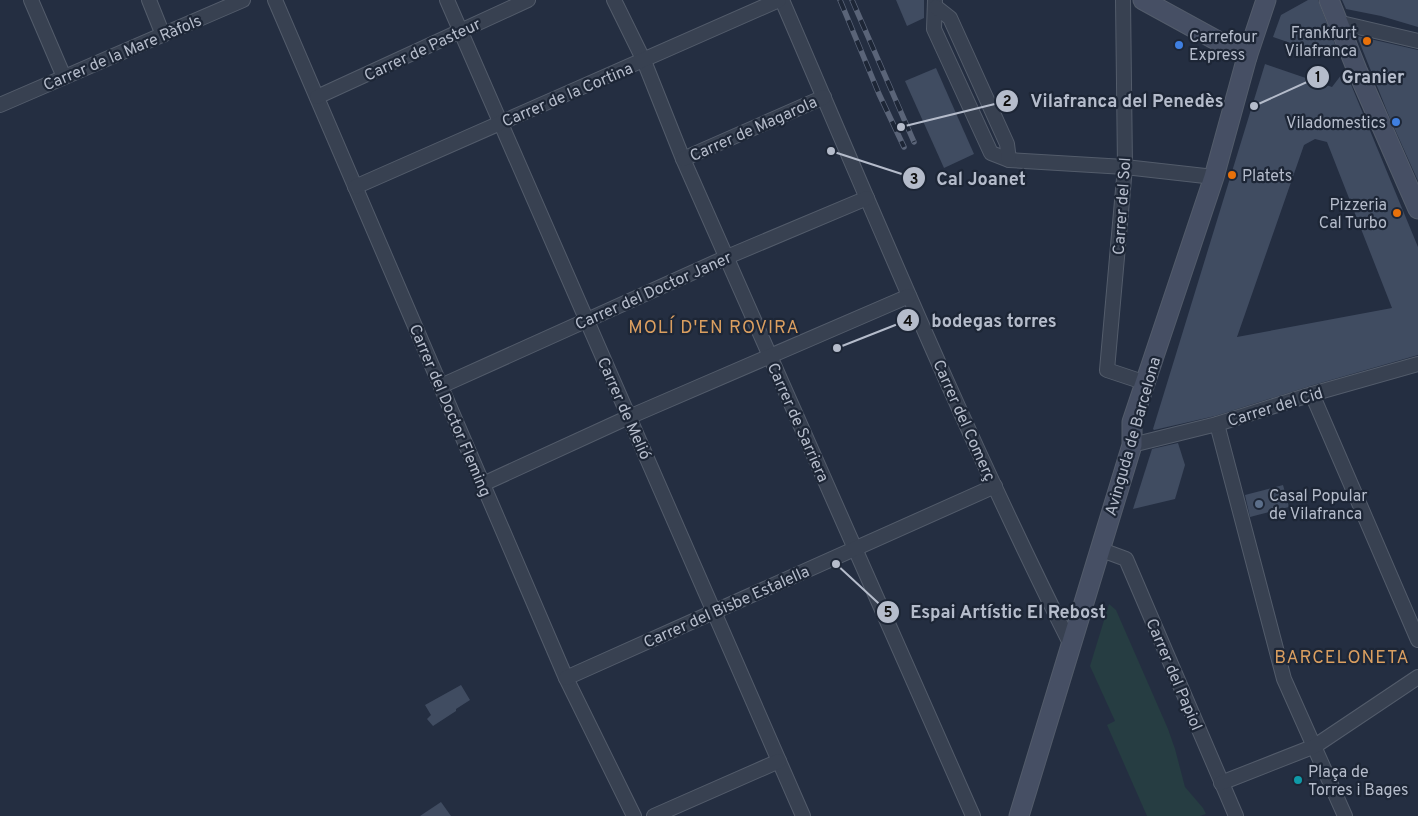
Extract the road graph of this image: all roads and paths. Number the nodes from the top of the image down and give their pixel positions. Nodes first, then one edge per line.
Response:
1 (30, 0) edge
2 (149, 0) edge
3 (243, 0) edge
4 (275, 0) edge
5 (447, 0) edge
6 (528, 0) edge
7 (614, 0) edge
8 (780, 0) edge
9 (1123, 0) edge
10 (1143, 0) edge
11 (1266, 0) edge
12 (1329, 0) edge
13 (935, 4) edge
14 (1337, 22) junction
15 (460, 31) junction
16 (163, 34) junction
17 (1418, 41) edge
18 (1247, 57) junction
19 (644, 61) junction
20 (64, 77) junction
21 (317, 97) junction
22 (824, 97) junction
23 (0, 105) edge
24 (500, 123) junction
25 (684, 159) junction
26 (1010, 160) junction
27 (1125, 167) junction
28 (1214, 177) junction
29 (355, 187) junction
30 (867, 198) junction
31 (1418, 209) edge
32 (726, 257) junction
33 (909, 296) junction
34 (586, 320) junction
35 (770, 357) junction
36 (1418, 364) edge
37 (1146, 382) junction
38 (440, 386) junction
39 (1312, 394) junction
40 (629, 417) junction
41 (1218, 424) junction
42 (1132, 445) junction
43 (482, 484) junction
44 (995, 486) junction
45 (855, 548) junction
46 (1099, 549) junction
47 (714, 612) junction
48 (1418, 640) edge
49 (1071, 645) junction
50 (1418, 677) edge
51 (566, 678) junction
52 (1315, 746) junction
53 (779, 761) junction
54 (1221, 783) junction
55 (634, 816) edge
56 (654, 816) edge
57 (803, 816) edge
58 (973, 816) edge
59 (1019, 816) edge
60 (1236, 816) edge
61 (1345, 816) edge

1 - 20 street
2 - 16 street
3 - 16 street, Carrer de la Mare Ràfols
4 - 21 street, Carrer del Doctor Fleming
5 - 15 street, Carrer de Melió
6 - 15 street, Carrer de Pasteur
7 - 19 street, Carrer de Sarriera
8 - 19 street, Carrer de la Cortina
8 - 22 street, Carrer del Comerç
9 - 27 street, Carrer del Sol
10 - 18 street
11 - 18 street, Avinguda de Barcelona
12 - 14 street
13 - 26 street
13 - 26 street
14 - 17 street
14 - 31 street
15 - 21 street, Carrer de Pasteur
15 - 24 street, Carrer de Melió
16 - 20 street, Carrer de la Mare Ràfols
18 - 28 street, Avinguda de Barcelona
19 - 24 street, Carrer de la Cortina
19 - 25 street, Carrer de Sarriera
20 - 23 street, Carrer de la Mare Ràfols
21 - 29 street, Carrer del Doctor Fleming
22 - 25 street, Carrer de Magarola
22 - 30 street, Carrer del Comerç
24 - 29 street, Carrer de la Cortina
24 - 34 street, Carrer de Melió
25 - 32 street, Carrer de Sarriera
26 - 27 street
27 - 28 street
27 - 37 street, Carrer del Sol
28 - 37 street, Avinguda de Barcelona
29 - 38 street, Carrer del Doctor Fleming
30 - 32 street, Carrer del Doctor Janer
30 - 33 street, Carrer del Comerç
32 - 34 street, Carrer del Doctor Janer
32 - 35 street, Carrer de Sarriera
33 - 35 street
33 - 44 street, Carrer del Comerç
34 - 38 street, Carrer del Doctor Janer
34 - 40 street, Carrer de Melió
35 - 40 street
35 - 45 street, Carrer de Sarriera
36 - 39 street, Carrer del Cid
37 - 42 street, Avinguda de Barcelona
38 - 43 street, Carrer del Doctor Fleming
39 - 41 street, Carrer del Cid
39 - 48 street
40 - 43 street
40 - 47 street, Carrer de Melió
41 - 42 street, Carrer del Cid
41 - 52 street
42 - 46 street, Avinguda de Barcelona
43 - 51 street, Carrer del Doctor Fleming
44 - 45 street, Carrer del Bisbe Estalella
44 - 49 street, Carrer del Comerç
45 - 47 street, Carrer del Bisbe Estalella
45 - 58 street, Carrer de Sarriera
46 - 49 street, Avinguda de Barcelona
46 - 54 street, Carrer del Papiol
47 - 51 street, Carrer del Bisbe Estalella
47 - 53 street, Carrer de Melió
49 - 59 street, Avinguda de Barcelona
50 - 52 street
51 - 55 street, Carrer del Doctor Fleming
52 - 54 street
52 - 61 street
53 - 56 street
53 - 57 street, Carrer de Melió
54 - 60 street, Carrer del Papiol

